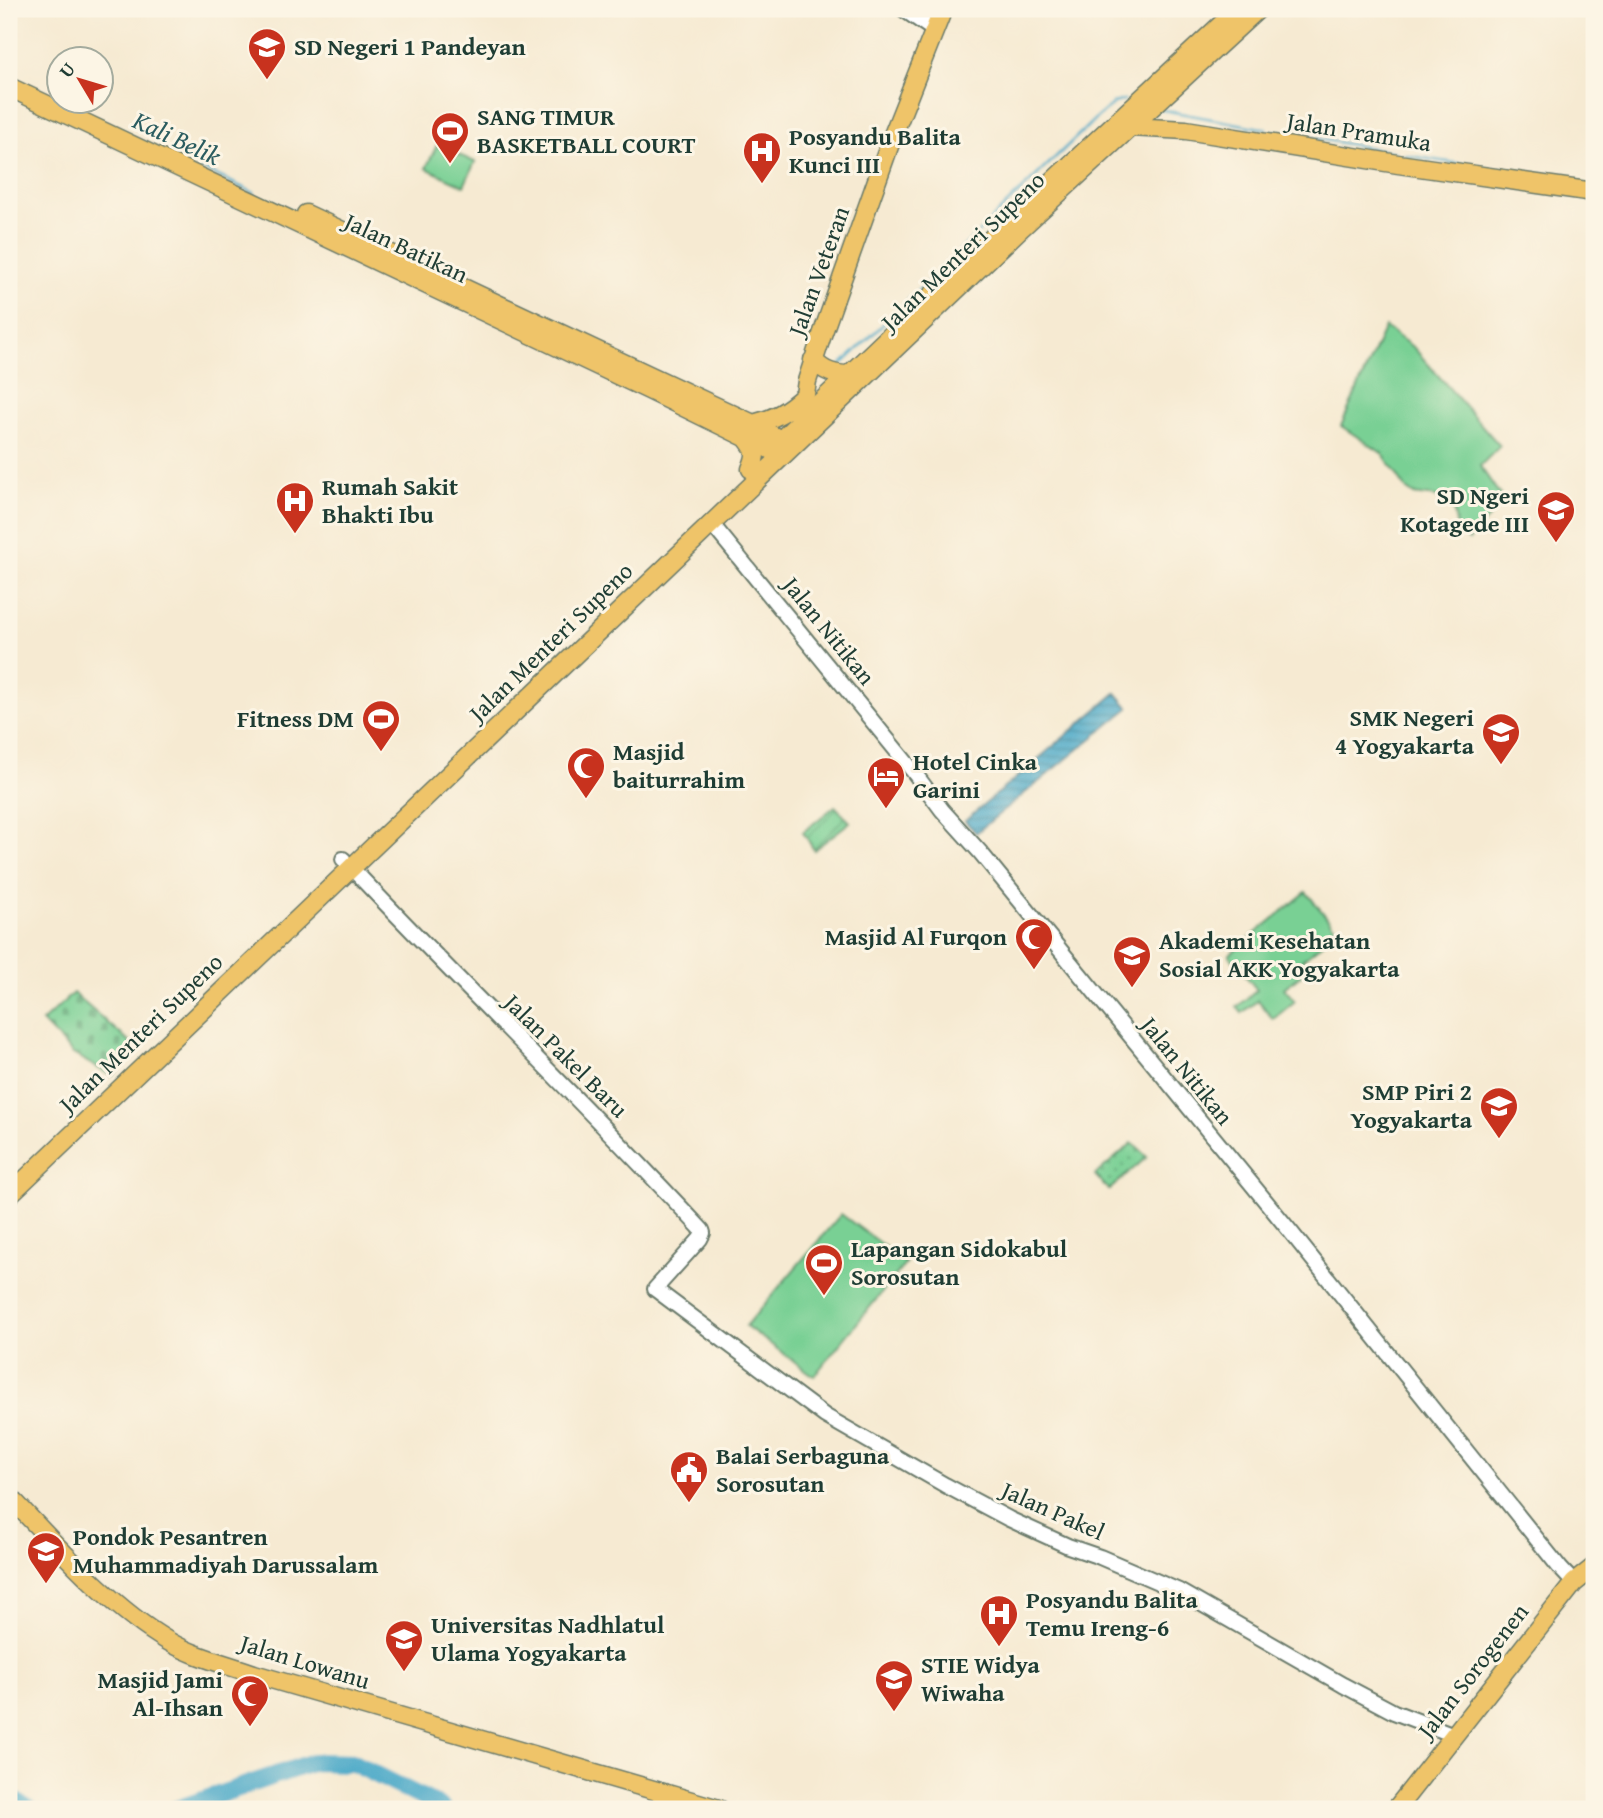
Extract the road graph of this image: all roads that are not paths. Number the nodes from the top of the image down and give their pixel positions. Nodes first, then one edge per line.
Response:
1 (903, 9) edge
2 (943, 9) edge
3 (1238, 9) edge
4 (1258, 9) edge
5 (935, 31) junction
6 (9, 75) edge
7 (9, 87) edge
8 (46, 92) edge
9 (95, 116) edge
10 (1124, 124) junction
11 (1594, 192) edge
12 (1016, 224) junction
13 (429, 279) junction
14 (813, 360) junction
15 (850, 375) junction
16 (804, 396) junction
17 (749, 430) junction
18 (789, 441) junction
19 (751, 469) junction
20 (711, 523) junction
21 (347, 863) junction
22 (9, 1178) edge
23 (9, 1195) edge
24 (655, 1289) joint
25 (9, 1496) edge
26 (1594, 1567) edge
27 (1574, 1583) junction
28 (1454, 1735) junction
29 (719, 1809) edge
30 (1396, 1809) edge

1 - 5 street
2 - 5 main road, Jalan Veteran
3 - 10 main road
4 - 10 main road
5 - 14 main road, Jalan Veteran
6 - 8 main road
7 - 13 main road, Jalan Batikan
9 - 13 main road, Jalan Batikan
10 - 11 main road, Jalan Pramuka
10 - 12 main road, Jalan Menteri Supeno
12 - 15 main road, Jalan Menteri Supeno
12 - 18 main road, Jalan Menteri Supeno
13 - 17 main road, Jalan Batikan
14 - 15 main road
14 - 16 main road, Jalan Veteran
15 - 18 main road, Jalan Menteri Supeno
16 - 17 main road
16 - 18 main road, Jalan Veteran
17 - 18 main road, Jalan Batikan
17 - 19 main road
18 - 19 main road, Jalan Menteri Supeno
18 - 20 main road, Jalan Menteri Supeno
19 - 21 main road, Jalan Menteri Supeno
20 - 21 main road, Jalan Menteri Supeno
20 - 27 street, Jalan Nitikan
21 - 22 main road, Jalan Menteri Supeno
21 - 23 main road, Jalan Menteri Supeno
21 - 24 street, Jalan Pakel Baru
24 - 28 street, Jalan Pakel
25 - 29 main road, Jalan Lowanu
26 - 27 main road, Jalan Sorogenen
27 - 28 main road, Jalan Sorogenen
28 - 30 main road, Jalan Sorogenen

